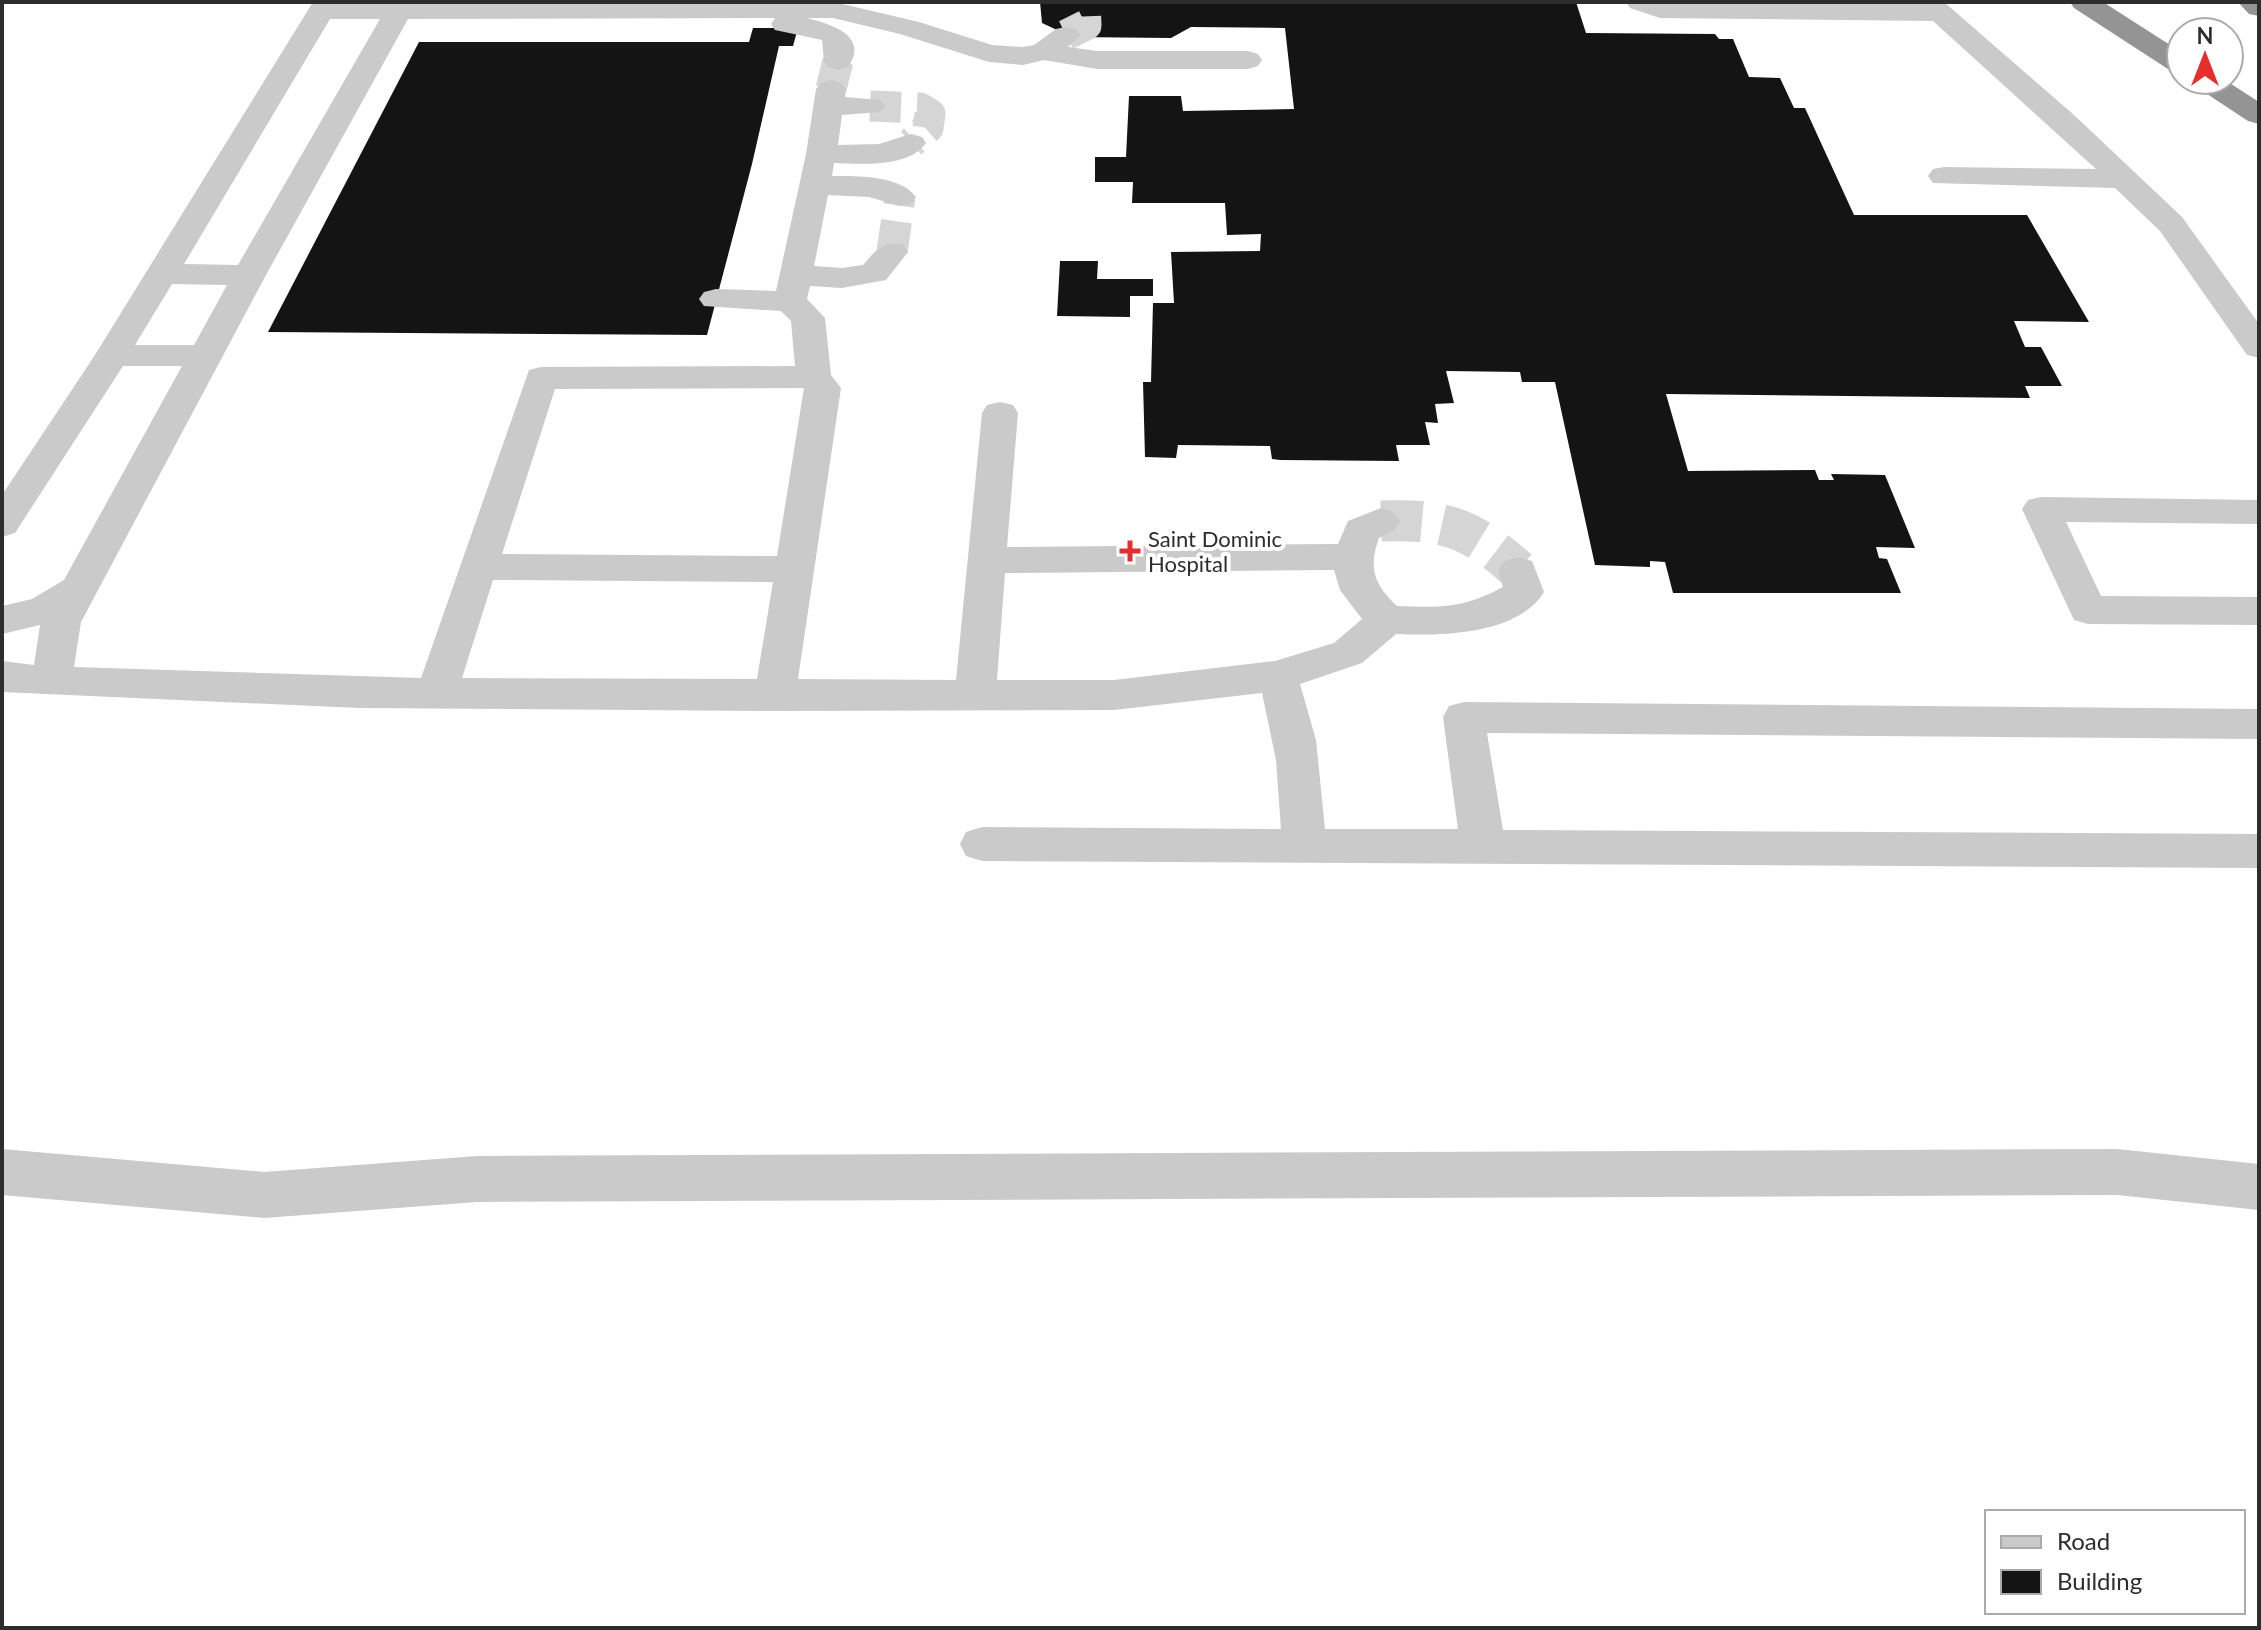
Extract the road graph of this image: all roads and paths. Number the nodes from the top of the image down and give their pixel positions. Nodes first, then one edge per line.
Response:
1 (1640, 2) edge
2 (2084, 2) edge
3 (2252, 2) edge
4 (324, 6) edge
5 (401, 7) edge
6 (940, 7) dead end
7 (1836, 7) edge
8 (483, 8) edge
9 (1935, 8) edge
10 (2259, 8) edge
11 (909, 28) junction
12 (2165, 55) edge
13 (1248, 60) dead end
14 (833, 85) junction
15 (2230, 96) edge
16 (870, 106) tunnel mouth
17 (2259, 115) edge
18 (911, 143) tunnel mouth
19 (818, 170) junction
20 (1944, 176) dead end
21 (2124, 179) junction
22 (900, 197) dead end
23 (892, 252) tunnel mouth
24 (162, 274) junction
25 (249, 275) junction
26 (794, 288) junction
27 (716, 299) dead end
28 (2259, 348) edge
29 (112, 355) junction
30 (207, 356) junction
31 (814, 377) junction
32 (1000, 413) dead end
33 (2257, 515) edge
34 (1381, 521) dead end
35 (2, 524) edge
36 (1351, 557) junction
37 (988, 560) junction
38 (478, 567) junction
39 (796, 569) junction
40 (1518, 570) dead end
41 (81, 588) junction
42 (2259, 611) edge
43 (2, 620) edge
44 (1387, 620) junction
45 (2, 676) edge
46 (1277, 676) junction
47 (52, 679) junction
48 (436, 694) junction
49 (775, 696) junction
50 (975, 696) junction
51 (2259, 724) edge
52 (982, 844) dead end
53 (1304, 846) junction
54 (1483, 847) junction
55 (2259, 851) edge
56 (2, 1172) edge
57 (2259, 1187) edge

1 - 7 lane
2 - 12 highway
3 - 10 highway
4 - 5 lane
4 - 24 lane
5 - 8 lane
5 - 25 lane
6 - 11 lane
7 - 9 lane
8 - 11 lane
8 - 14 lane
9 - 21 lane
11 - 13 lane
14 - 16 lane
14 - 19 lane
15 - 17 highway
18 - 19 lane
19 - 22 lane
19 - 26 lane
20 - 21 lane
21 - 28 lane
23 - 26 lane
24 - 25 lane
24 - 29 lane
25 - 30 lane
26 - 27 lane
26 - 31 lane
29 - 30 lane
29 - 35 lane
30 - 41 lane
31 - 38 lane
31 - 39 lane
32 - 37 lane
33 - 42 lane
34 - 36 lane
36 - 37 lane
36 - 44 lane
37 - 50 lane
38 - 39 lane
38 - 48 lane
39 - 49 lane
40 - 44 lane
41 - 43 lane
41 - 47 lane
44 - 46 lane
45 - 47 lane
46 - 50 lane
46 - 53 lane
47 - 48 lane
48 - 49 lane
49 - 50 lane
51 - 54 lane
52 - 53 lane
53 - 54 lane
54 - 55 lane
56 - 57 lane

